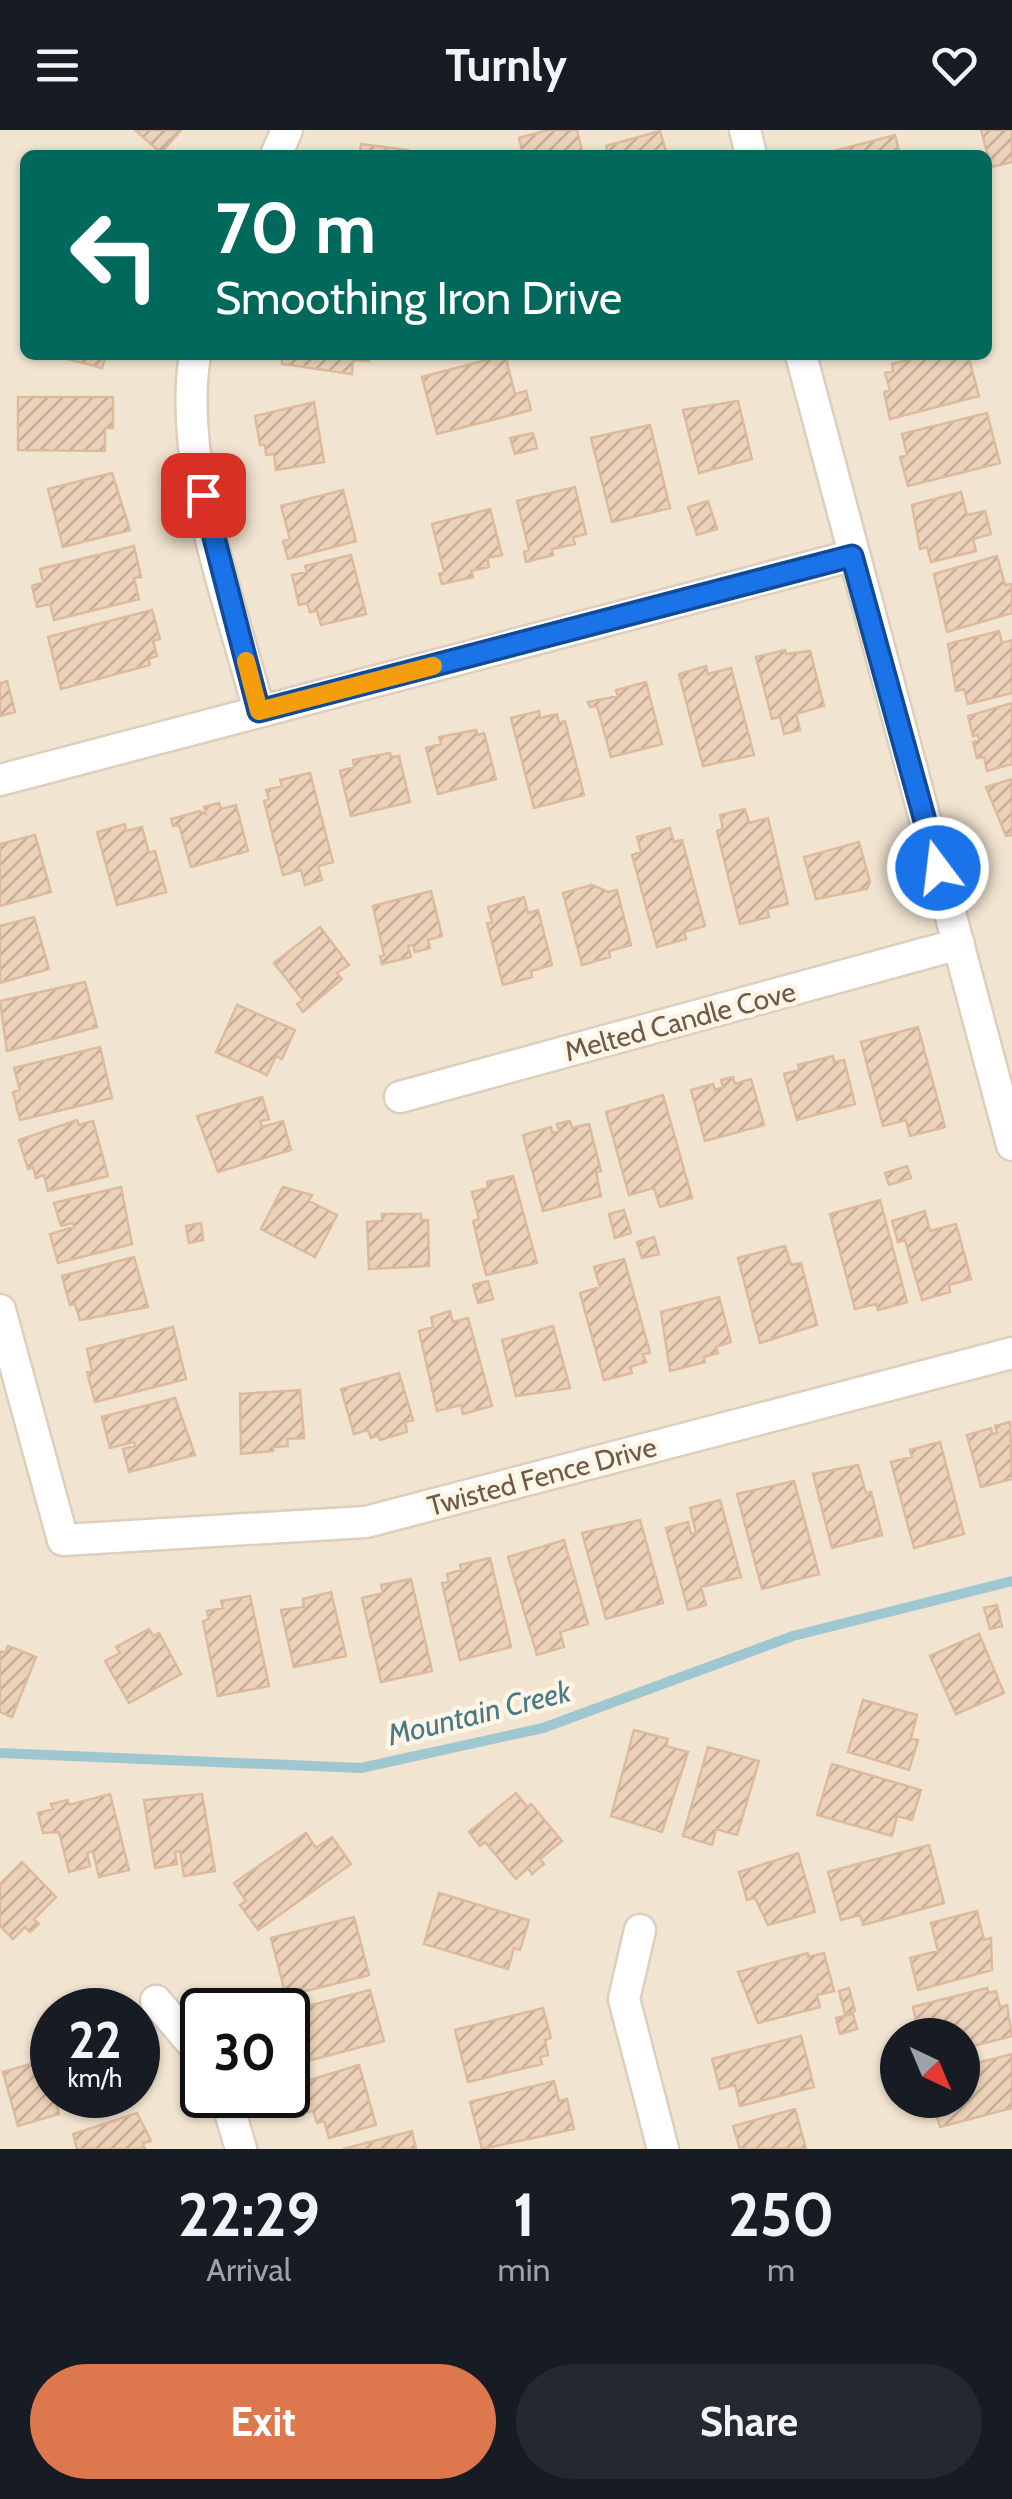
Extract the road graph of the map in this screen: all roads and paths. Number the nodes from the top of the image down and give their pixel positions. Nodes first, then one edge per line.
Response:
1 (195, 360) edge
2 (802, 360) edge
3 (852, 556) junction
4 (259, 711) junction
5 (0, 780) edge
6 (960, 944) junction
7 (400, 1097) dead end
8 (1012, 1146) edge
9 (0, 1310) edge
10 (1012, 1352) edge
11 (640, 1930) dead end
12 (160, 2006) edge
13 (180, 2029) edge
14 (232, 2118) edge
15 (241, 2149) edge
16 (663, 2149) edge

1 - 4 street
2 - 3 street
3 - 4 street
3 - 6 street
4 - 5 street
6 - 7 street, Melted Candle Cove
6 - 8 street
9 - 10 street, Twisted Fence Drive
11 - 16 street
12 - 13 street
14 - 15 street

